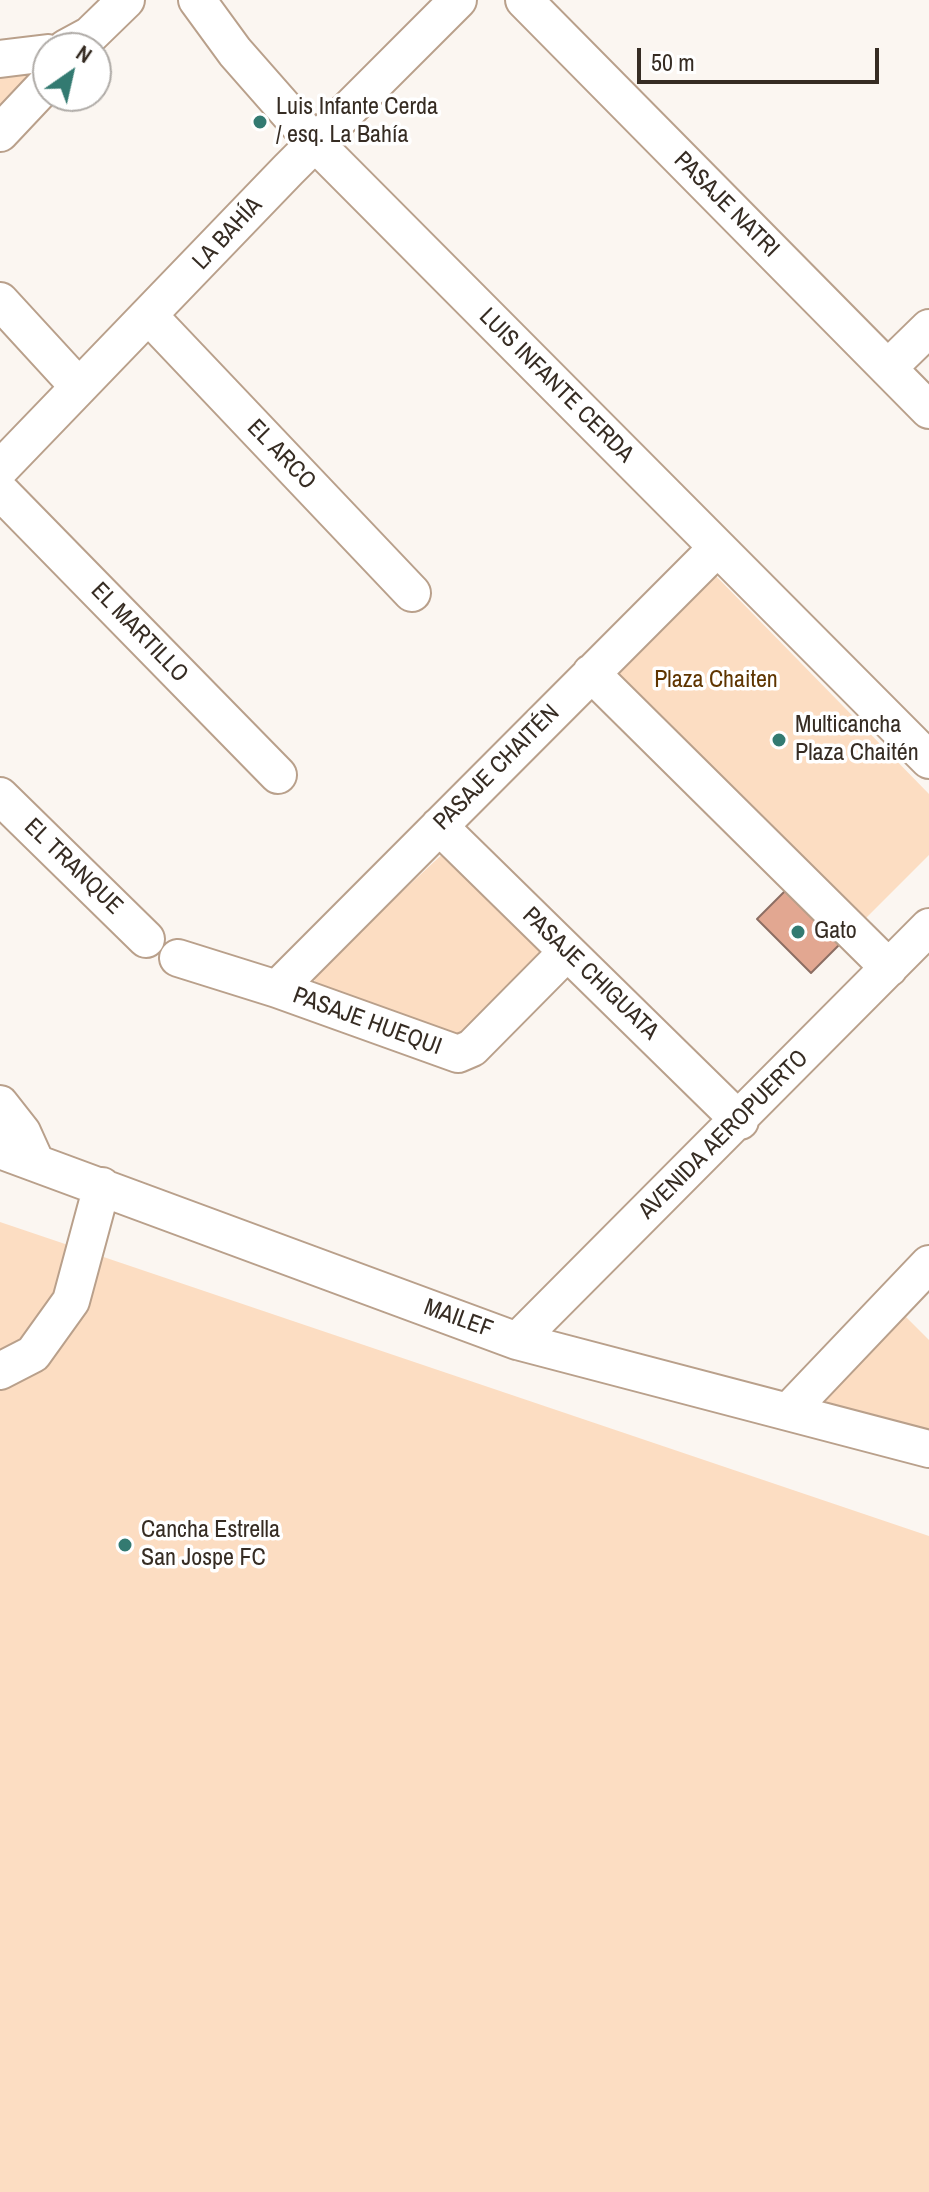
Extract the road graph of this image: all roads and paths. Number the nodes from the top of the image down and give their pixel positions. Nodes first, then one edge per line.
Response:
1 (197, 0) edge
2 (458, 0) edge
3 (524, 0) edge
4 (113, 12) edge
5 (87, 32) edge
6 (32, 55) edge
7 (0, 59) edge
8 (32, 99) edge
9 (0, 133) edge
10 (315, 143) junction
11 (0, 301) edge
12 (150, 317) junction
13 (929, 328) edge
14 (888, 368) junction
15 (79, 387) junction
16 (929, 410) edge
17 (0, 469) edge
18 (0, 491) edge
19 (717, 548) junction
20 (412, 593) dead end
21 (591, 673) junction
22 (929, 760) edge
23 (278, 775) dead end
24 (0, 796) edge
25 (439, 826) junction
26 (929, 927) edge
27 (146, 939) dead end
28 (567, 952) junction
29 (178, 958) dead end
30 (889, 968) junction
31 (277, 989) junction
32 (0, 1104) edge
33 (740, 1121) junction
34 (0, 1150) edge
35 (36, 1163) junction
36 (102, 1186) junction
37 (929, 1264) edge
38 (517, 1341) junction
39 (0, 1371) edge
40 (789, 1411) junction
41 (929, 1449) edge

1 - 10 street, LUIS INFANTE CERDA
2 - 10 street, LA BAHÍA
3 - 14 street, PASAJE NATRI
4 - 5 street
6 - 7 street
8 - 9 street
10 - 12 street, LA BAHÍA
10 - 19 street, LUIS INFANTE CERDA
11 - 15 street
12 - 15 street, LA BAHÍA
12 - 20 street, EL ARCO
13 - 14 street
14 - 16 street, PASAJE NATRI
15 - 17 street, LA BAHÍA
18 - 23 street, EL MARTILLO
19 - 21 street, PASAJE CHAITÉN
19 - 22 street, LUIS INFANTE CERDA
21 - 25 street, PASAJE CHAITÉN
21 - 30 street
24 - 27 street, EL TRANQUE
25 - 28 street, PASAJE CHIGUATA
25 - 31 street, PASAJE CHAITÉN
26 - 30 street, AVENIDA AEROPUERTO
28 - 31 street, PASAJE HUEQUI
28 - 33 street, PASAJE CHIGUATA
29 - 31 street, PASAJE HUEQUI
30 - 33 street, AVENIDA AEROPUERTO
32 - 35 street
33 - 38 street, AVENIDA AEROPUERTO
34 - 35 street, MAILEF
35 - 36 street, MAILEF
36 - 38 street, MAILEF
36 - 39 street
37 - 40 street
38 - 40 street, MAILEF
40 - 41 street, MAILEF

